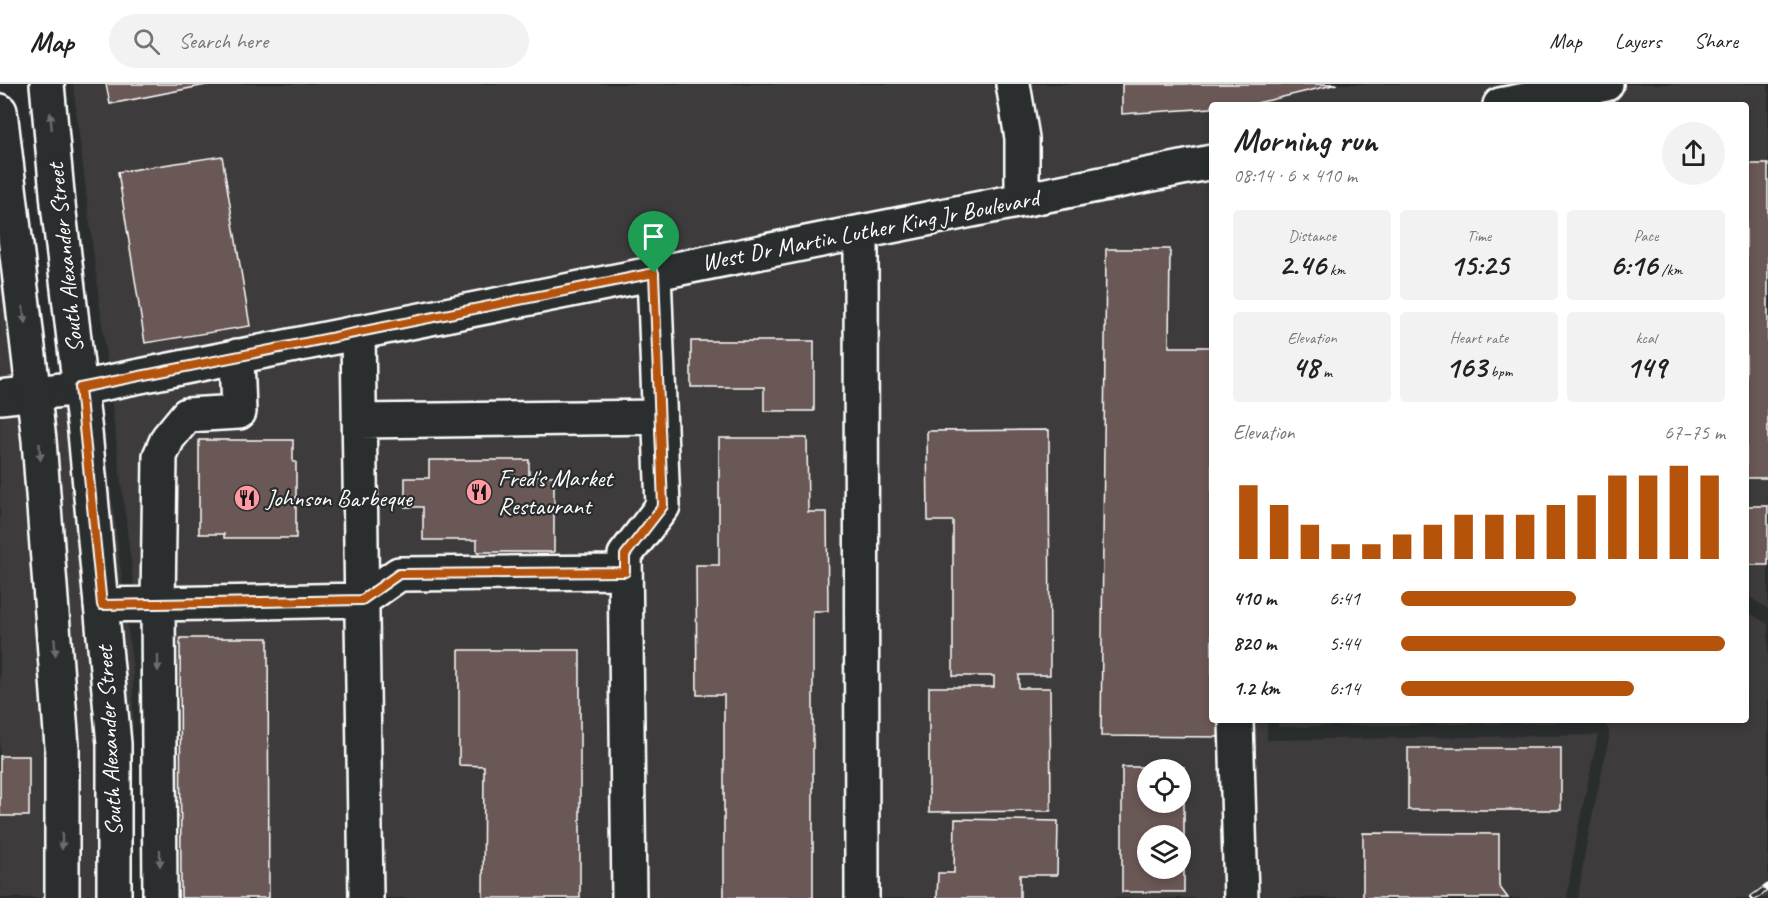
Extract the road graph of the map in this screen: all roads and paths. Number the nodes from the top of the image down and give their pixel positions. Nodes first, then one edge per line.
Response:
1 (47, 84) edge
2 (1013, 84) edge
3 (1606, 84) edge
4 (1515, 102) edge
5 (0, 111) edge
6 (1209, 163) edge
7 (1022, 200) junction
8 (7, 222) edge
9 (861, 232) junction
10 (9, 273) edge
11 (654, 273) junction
12 (358, 332) junction
13 (237, 356) junction
14 (80, 388) junction
15 (33, 394) junction
16 (0, 397) edge
17 (659, 417) junction
18 (359, 421) junction
19 (625, 572) junction
20 (362, 600) junction
21 (102, 605) junction
22 (158, 605) junction
23 (1236, 723) edge
24 (62, 898) edge
25 (114, 898) edge
26 (160, 898) edge
27 (366, 898) edge
28 (630, 898) edge
29 (862, 898) edge
30 (1241, 898) edge

14 -> 1 main road, South Alexander Street
2 - 7 main road
3 - 4 main road
5 - 8 main road, South Alexander Street
6 - 7 main road, West Dr Martin Luther King Jr Boulevard
7 - 9 main road, West Dr Martin Luther King Jr Boulevard
8 - 10 main road, South Alexander Street
9 - 11 main road, West Dr Martin Luther King Jr Boulevard
9 - 29 main road
10 -> 15 main road, South Alexander Street
11 - 12 main road, West Dr Martin Luther King Jr Boulevard
11 - 17 main road
12 - 13 main road, West Dr Martin Luther King Jr Boulevard
12 - 18 main road
13 - 14 main road, West Dr Martin Luther King Jr Boulevard
13 - 22 main road
14 - 15 main road, West Dr Martin Luther King Jr Boulevard
14 - 21 main road, South Alexander Street
15 - 16 main road, West Dr Martin Luther King Jr Boulevard
15 -> 24 main road, South Alexander Street
17 - 18 main road
17 - 19 main road
18 - 20 main road
19 - 20 main road
19 - 28 main road
20 - 22 main road
20 - 27 main road
21 - 22 main road
21 - 25 main road, South Alexander Street
22 -> 26 main road
23 - 30 main road

